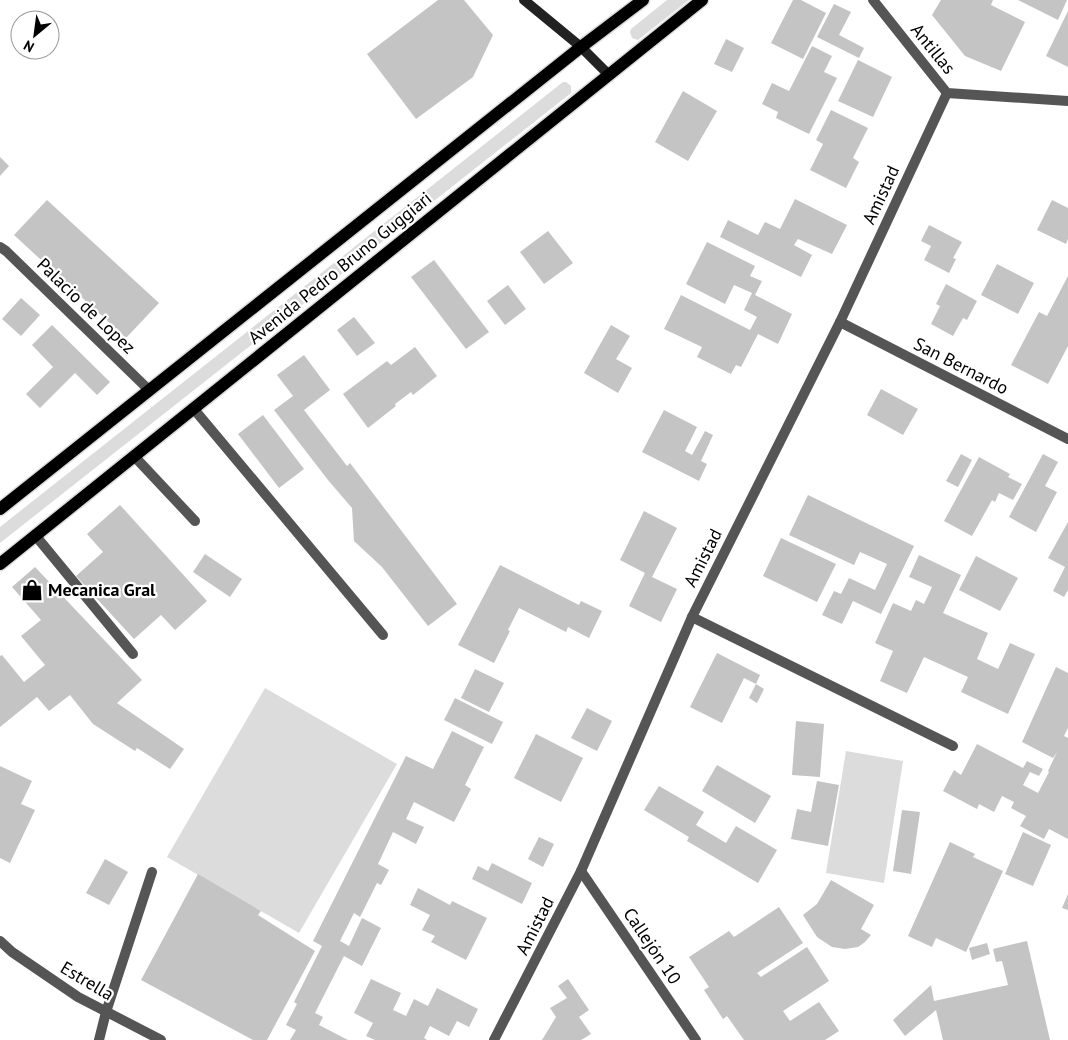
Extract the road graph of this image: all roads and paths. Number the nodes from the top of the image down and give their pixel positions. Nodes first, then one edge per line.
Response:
1 (524, 0) edge
2 (643, 0) edge
3 (702, 0) edge
4 (873, 0) edge
5 (581, 47) junction
6 (608, 74) junction
7 (947, 93) junction
8 (1068, 101) edge
9 (0, 247) edge
10 (840, 322) junction
11 (149, 390) junction
12 (193, 408) junction
13 (1068, 439) edge
14 (134, 456) junction
15 (0, 509) edge
16 (195, 521) dead end
17 (35, 535) junction
18 (0, 564) edge
19 (692, 617) junction
20 (383, 635) dead end
21 (132, 654) dead end
22 (953, 746) dead end
23 (581, 871) junction
24 (152, 872) dead end
25 (0, 941) edge
26 (106, 1012) junction
27 (99, 1040) edge
28 (161, 1040) edge
29 (494, 1040) edge
30 (696, 1040) edge

1 - 5 street
2 - 5 main road, Avenida Pedro Bruno Guggiari
3 - 6 main road, Avenida Pedro Bruno Guggiari
4 - 7 street, Antillas
5 - 6 street
5 - 11 main road, Avenida Pedro Bruno Guggiari
6 - 12 main road, Avenida Pedro Bruno Guggiari
7 - 8 street, Antillas
7 - 10 street, Amistad
9 - 11 street, Palacio de Lopez
10 - 13 street, San Bernardo
10 - 19 street, Amistad
11 - 15 main road, Avenida Pedro Bruno Guggiari
12 - 14 main road, Avenida Pedro Bruno Guggiari
12 - 20 street
14 - 16 street
14 - 17 main road, Avenida Pedro Bruno Guggiari
17 - 18 main road, Avenida Pedro Bruno Guggiari
17 - 21 street
19 - 22 street
19 - 23 street, Amistad
23 - 29 street, Amistad
23 - 30 street, Callejón 10
24 - 26 street
25 - 26 street, Estrella
26 - 27 street
26 - 28 street, Estrella

